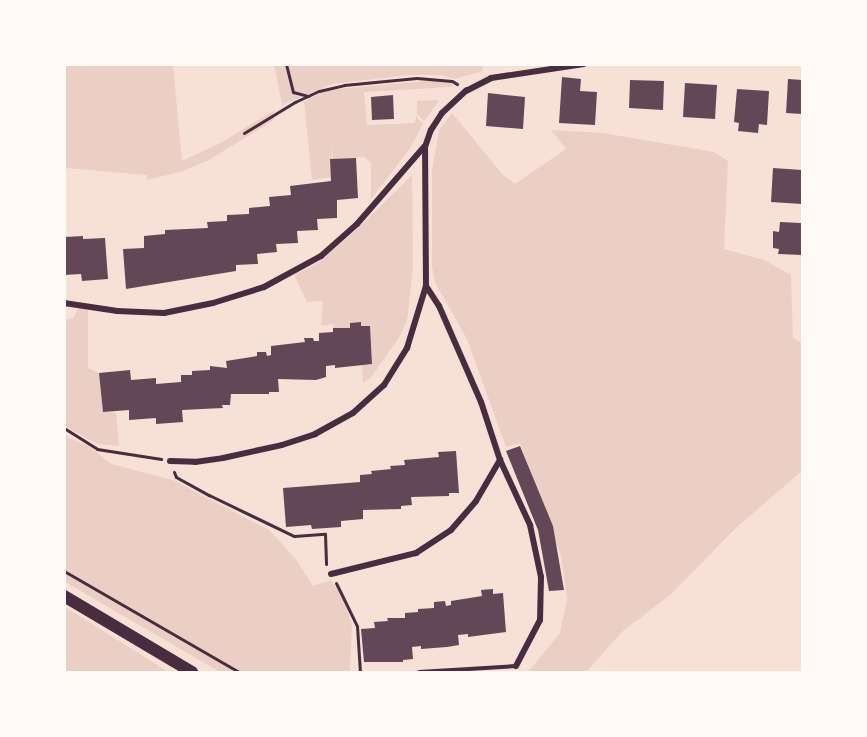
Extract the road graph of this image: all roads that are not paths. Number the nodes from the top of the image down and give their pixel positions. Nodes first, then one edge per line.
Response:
1 (584, 64) edge
2 (425, 147) junction
3 (426, 286) junction
4 (64, 303) edge
5 (170, 460) road end
6 (501, 460) junction
7 (331, 574) road end
8 (64, 596) edge
9 (516, 666) joint
10 (192, 672) edge
11 (419, 672) edge

1 - 2 street
2 - 3 street
2 - 4 street
3 - 5 street
3 - 6 street
6 - 7 street
6 - 9 street
8 - 10 main road
9 - 11 lane

